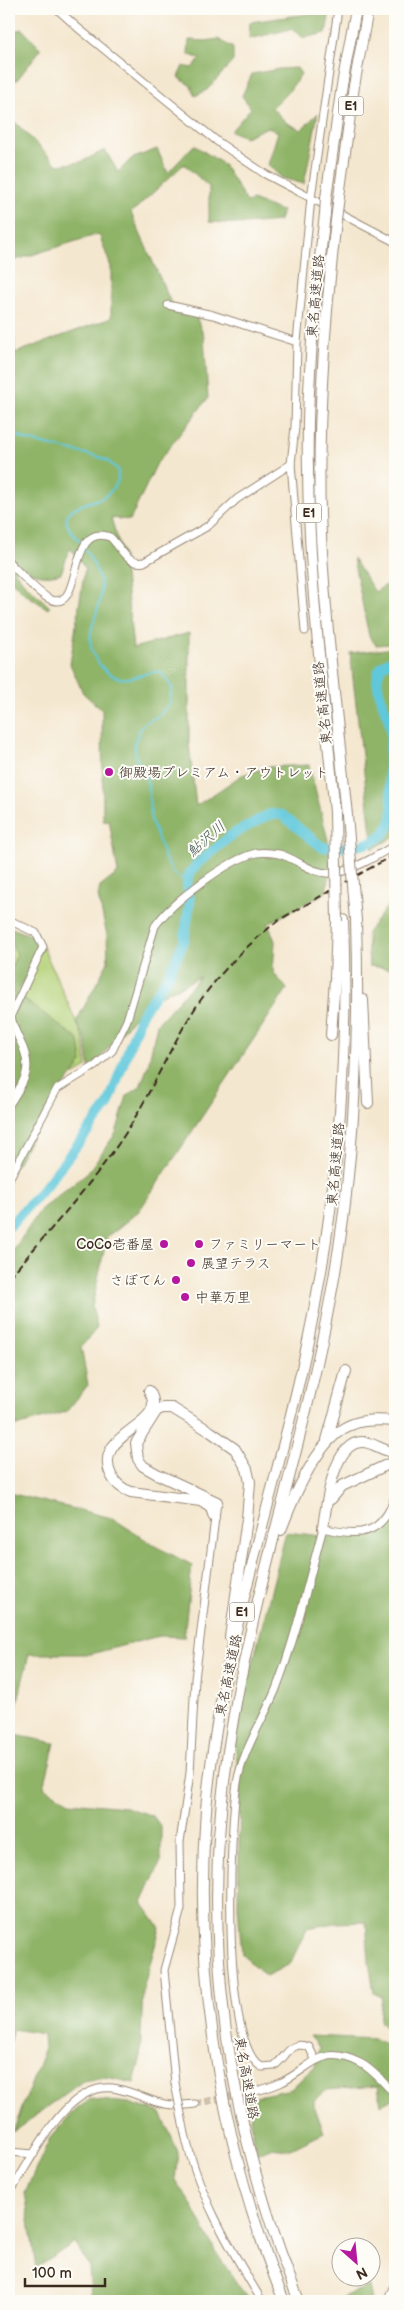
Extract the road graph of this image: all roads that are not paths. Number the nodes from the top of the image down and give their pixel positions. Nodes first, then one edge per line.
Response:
1 (57, 9) edge
2 (338, 9) edge
3 (356, 9) edge
4 (368, 9) edge
5 (311, 198) junction
6 (395, 242) edge
7 (168, 306) dead end
8 (297, 342) junction
9 (291, 464) junction
10 (9, 562) edge
11 (305, 631) dead end
12 (395, 845) edge
13 (9, 920) edge
14 (340, 920) junction
15 (356, 939) junction
16 (330, 1035) dead end
17 (368, 1103) dead end
18 (9, 1105) edge
19 (9, 1178) edge
20 (346, 1371) dead end
21 (149, 1391) dead end
22 (395, 1421) edge
23 (323, 1448) junction
24 (395, 1452) edge
25 (395, 1461) edge
26 (395, 1496) edge
27 (217, 1502) joint
28 (214, 1517) junction
29 (322, 1528) junction
30 (261, 1589) junction
31 (223, 1690) junction
32 (316, 2059) junction
33 (246, 2093) tunnel mouth
34 (395, 2094) edge
35 (195, 2104) tunnel mouth
36 (9, 2152) edge
37 (34, 2154) junction
38 (9, 2194) edge
39 (395, 2286) edge
40 (262, 2301) edge
41 (284, 2301) edge
42 (300, 2301) edge
43 (388, 2301) edge

1 - 5 street
2 - 5 street
3 - 14 highway, 東名高速道路 / E1, bridge
4 - 15 highway, 東名高速道路 / E1, bridge
5 - 6 street
5 - 8 street
7 - 8 street
8 - 9 street
9 - 10 street
9 - 11 street
12 - 19 street
13 - 18 street
14 - 16 highway
14 - 31 highway, 東名高速道路 / E1
15 - 17 highway
15 - 30 highway, 東名高速道路 / E1
20 - 23 highway
21 - 28 highway
22 - 23 highway
23 - 30 highway
24 - 29 highway
25 - 29 highway
26 - 29 street
27 - 28 street
27 - 31 highway
28 - 40 street, bridge
29 - 32 street
30 - 42 highway, 東名高速道路 / E1
31 - 41 highway, 東名高速道路 / E1
32 - 33 street
32 - 34 street
35 - 37 street
36 - 37 street
37 - 38 street
39 - 43 main road

